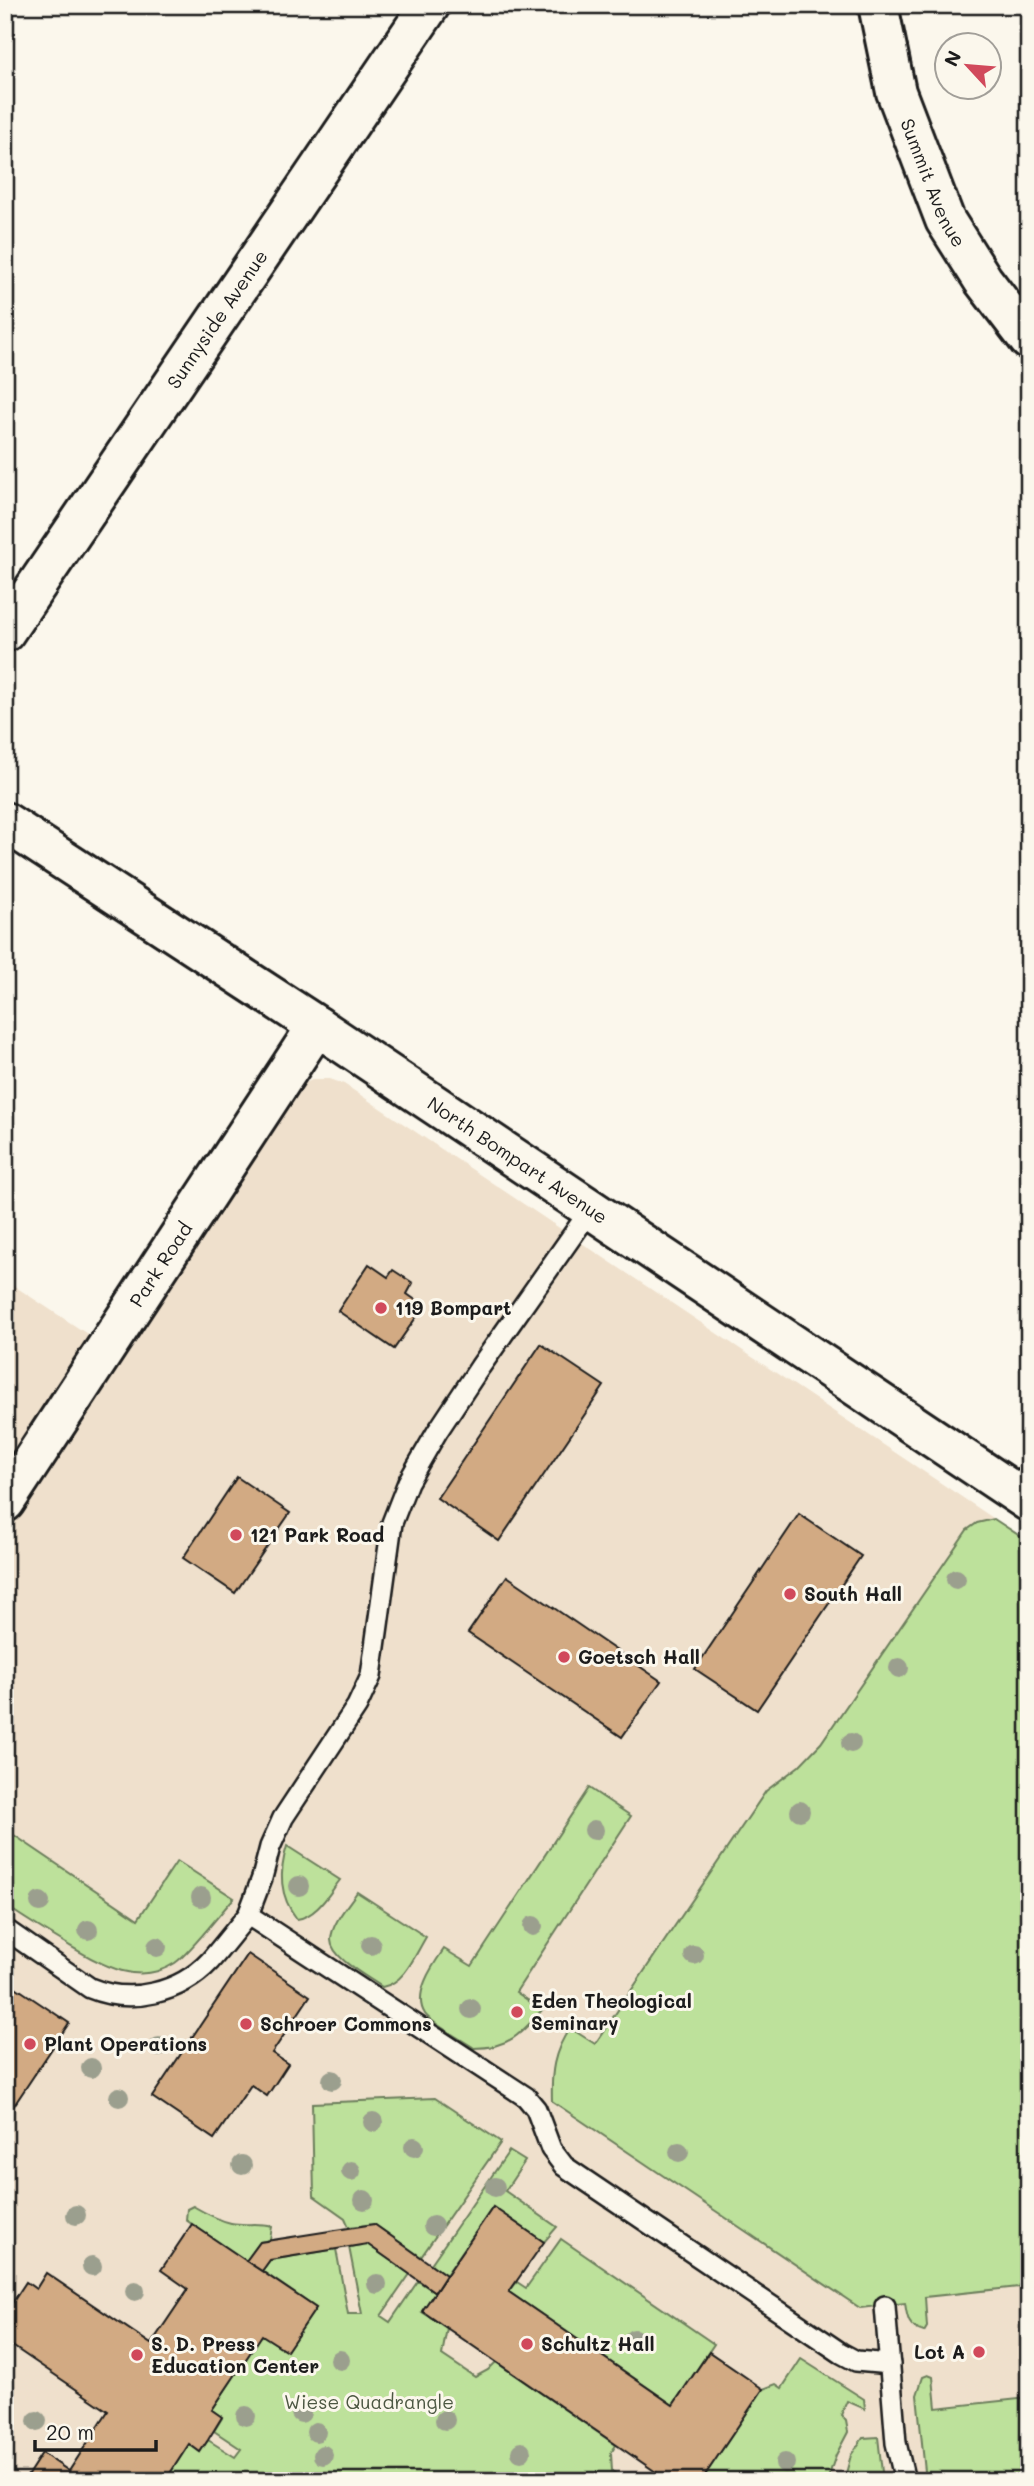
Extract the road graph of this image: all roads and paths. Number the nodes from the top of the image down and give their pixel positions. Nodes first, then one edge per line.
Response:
1 (430, 5) edge
2 (878, 5) edge
3 (1029, 341) edge
4 (5, 632) edge
5 (5, 822) edge
6 (317, 1026) junction
7 (591, 1209) junction
8 (5, 1502) edge
9 (1029, 1502) edge
10 (248, 1915) junction
11 (5, 1929) edge
12 (885, 2306) dead end
13 (890, 2364) junction
14 (905, 2481) edge

1 - 4 street, Sunnyside Avenue
2 - 3 street, Summit Avenue
5 - 6 street, North Bompart Avenue
6 - 7 street, North Bompart Avenue
6 - 8 street, Park Road
7 - 9 street, North Bompart Avenue
7 - 10 lane
10 - 11 lane
10 - 13 lane
12 - 13 lane
13 - 14 lane

